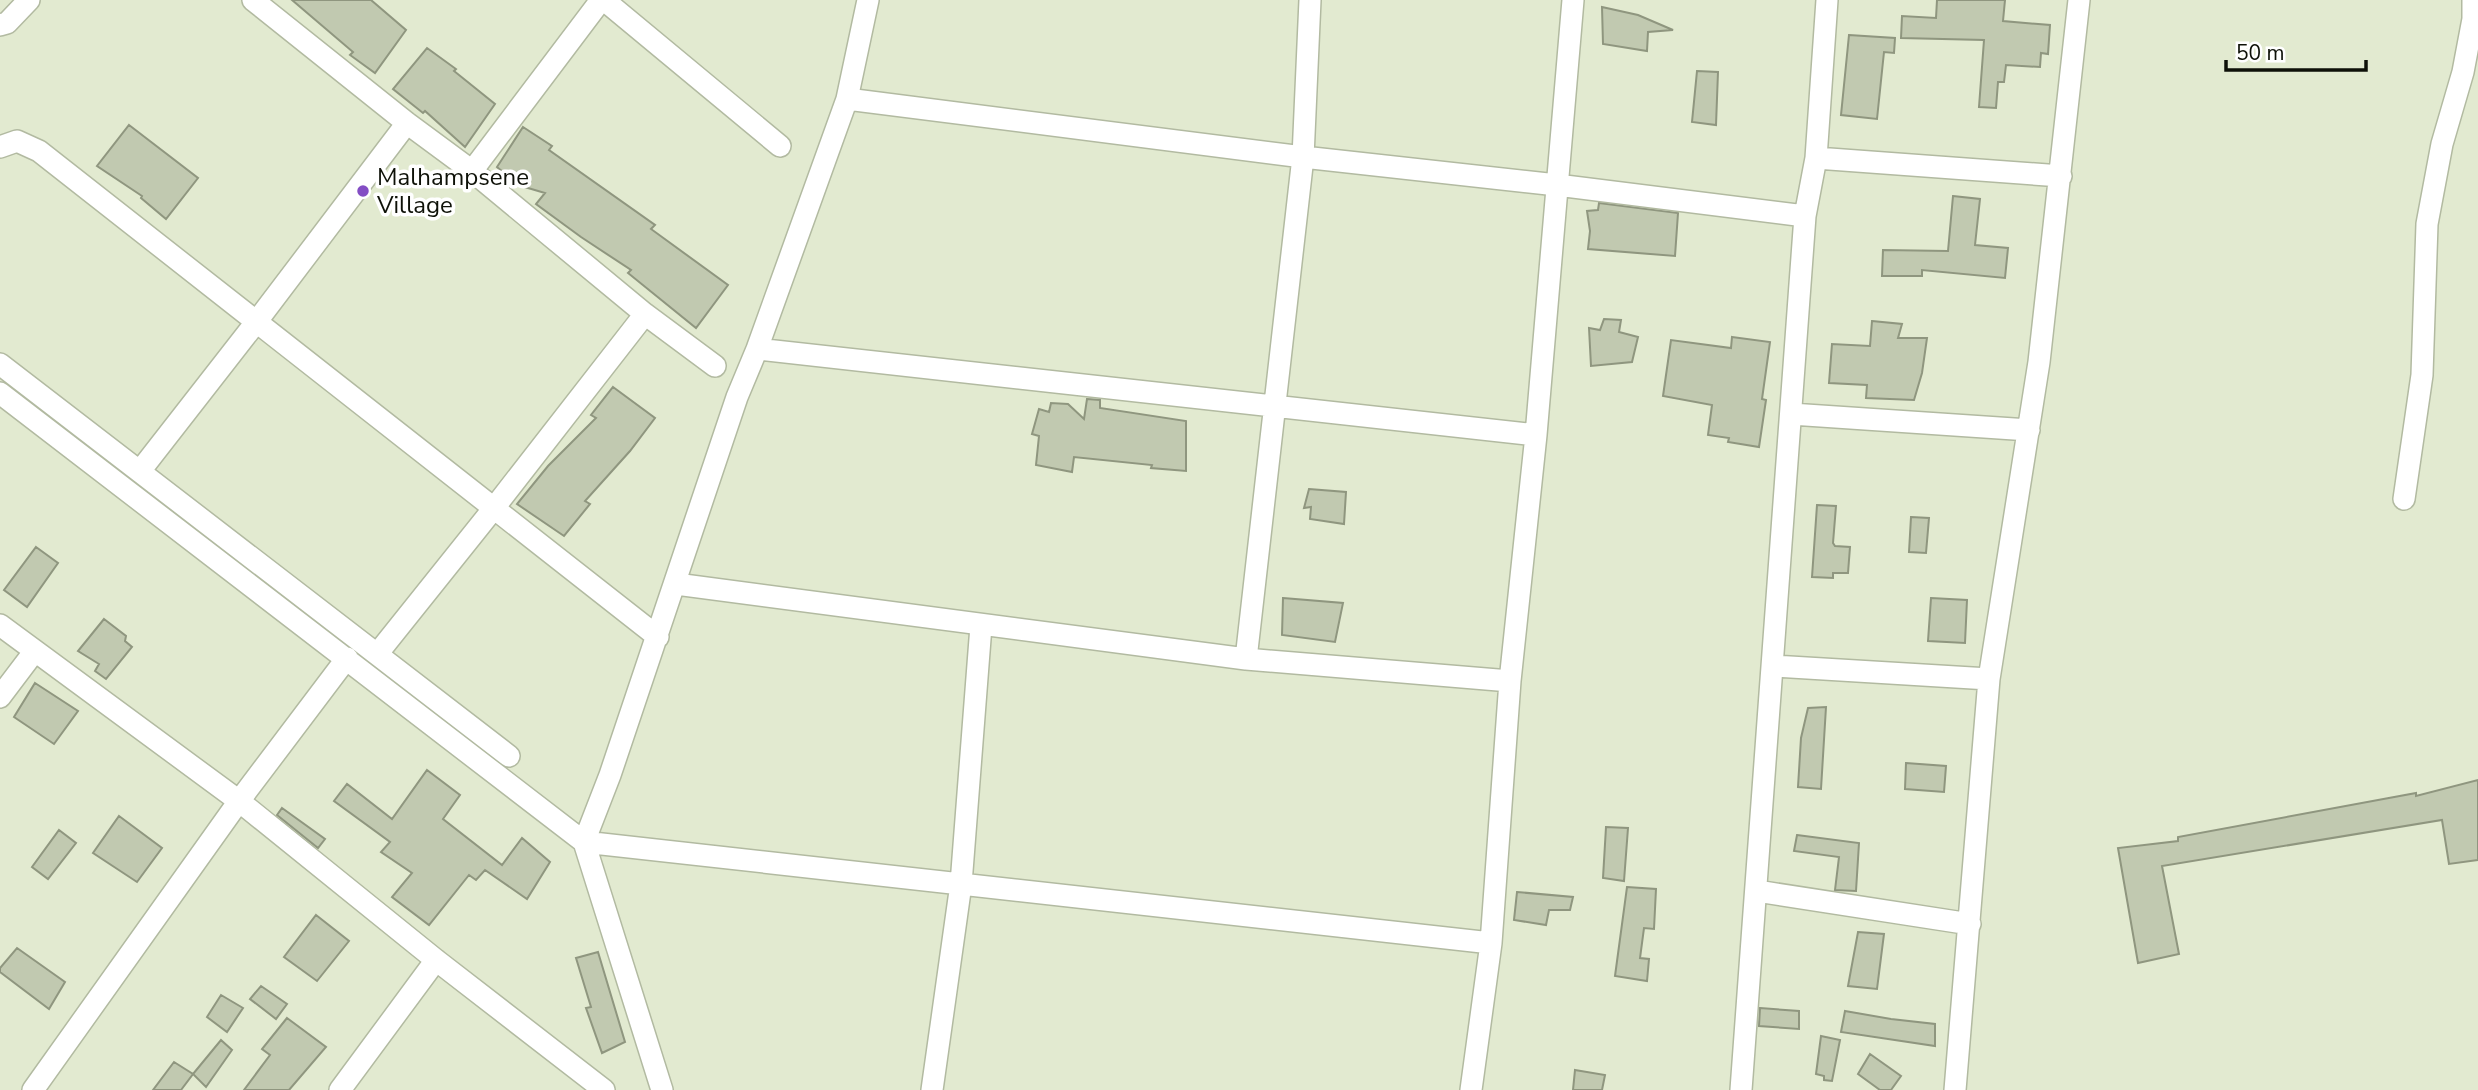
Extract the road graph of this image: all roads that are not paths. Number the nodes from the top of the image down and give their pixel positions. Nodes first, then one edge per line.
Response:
1 (29, 0) edge
2 (253, 0) edge
3 (603, 0) edge
4 (868, 0) edge
5 (1310, 0) edge
6 (1573, 0) edge
7 (1827, 0) edge
8 (2080, 0) edge
9 (2473, 0) edge
10 (0, 25) edge
11 (847, 99) junction
12 (407, 123) junction
13 (780, 146) dead end
14 (0, 147) edge
15 (1303, 157) junction
16 (1816, 158) junction
17 (472, 171) junction
18 (2061, 176) junction
19 (1557, 185) junction
20 (1805, 216) junction
21 (645, 314) junction
22 (257, 321) junction
23 (757, 349) junction
24 (0, 364) edge
25 (715, 366) dead end
26 (0, 393) edge
27 (1276, 407) junction
28 (1791, 414) junction
29 (2029, 430) junction
30 (1536, 435) junction
31 (139, 471) junction
32 (2404, 499) dead end
33 (494, 508) junction
34 (676, 584) junction
35 (0, 625) edge
36 (981, 626) junction
37 (658, 636) junction
38 (34, 652) junction
39 (377, 653) junction
40 (347, 658) junction
41 (1246, 659) junction
42 (1773, 666) junction
43 (1989, 679) junction
44 (1510, 681) junction
45 (0, 697) edge
46 (509, 756) dead end
47 (239, 801) junction
48 (584, 842) junction
49 (961, 884) junction
50 (1757, 891) junction
51 (1970, 924) junction
52 (1491, 943) junction
53 (436, 960) junction
54 (33, 1090) edge
55 (340, 1090) edge
56 (604, 1090) edge
57 (662, 1090) edge
58 (932, 1090) edge
59 (1471, 1090) edge
60 (1741, 1090) edge
61 (1955, 1090) edge

1 - 10 street
2 - 12 street
3 - 13 street
3 - 17 street
4 - 11 street
5 - 15 street
6 - 19 street
7 - 16 street
8 - 18 street
9 - 32 street
11 - 15 street
11 - 23 street
12 - 17 street
12 - 22 street
14 - 22 street
15 - 19 street
15 - 27 street
16 - 18 street
16 - 20 street
17 - 21 street
18 - 29 street
19 - 20 street
19 - 30 street
20 - 28 street
21 - 25 street
21 - 33 street
22 - 31 street
22 - 33 street
23 - 27 street
23 - 34 street
24 - 31 street
26 - 40 street
27 - 30 street
27 - 41 street
28 - 29 street
28 - 42 street
29 - 43 street
30 - 44 street
31 - 39 street
33 - 37 street
33 - 39 street
34 - 36 street
34 - 37 street
35 - 38 street
36 - 41 street
36 - 49 street
37 - 48 street
38 - 45 street
38 - 47 street
39 - 46 street
40 - 47 street
40 - 48 street
41 - 44 street
42 - 43 street
42 - 50 street
43 - 51 street
44 - 52 street
47 - 53 street
47 - 54 street
48 - 49 street
48 - 57 street
49 - 52 street
49 - 58 street
50 - 51 street
50 - 60 street
51 - 61 street
52 - 59 street
53 - 55 street
53 - 56 street

